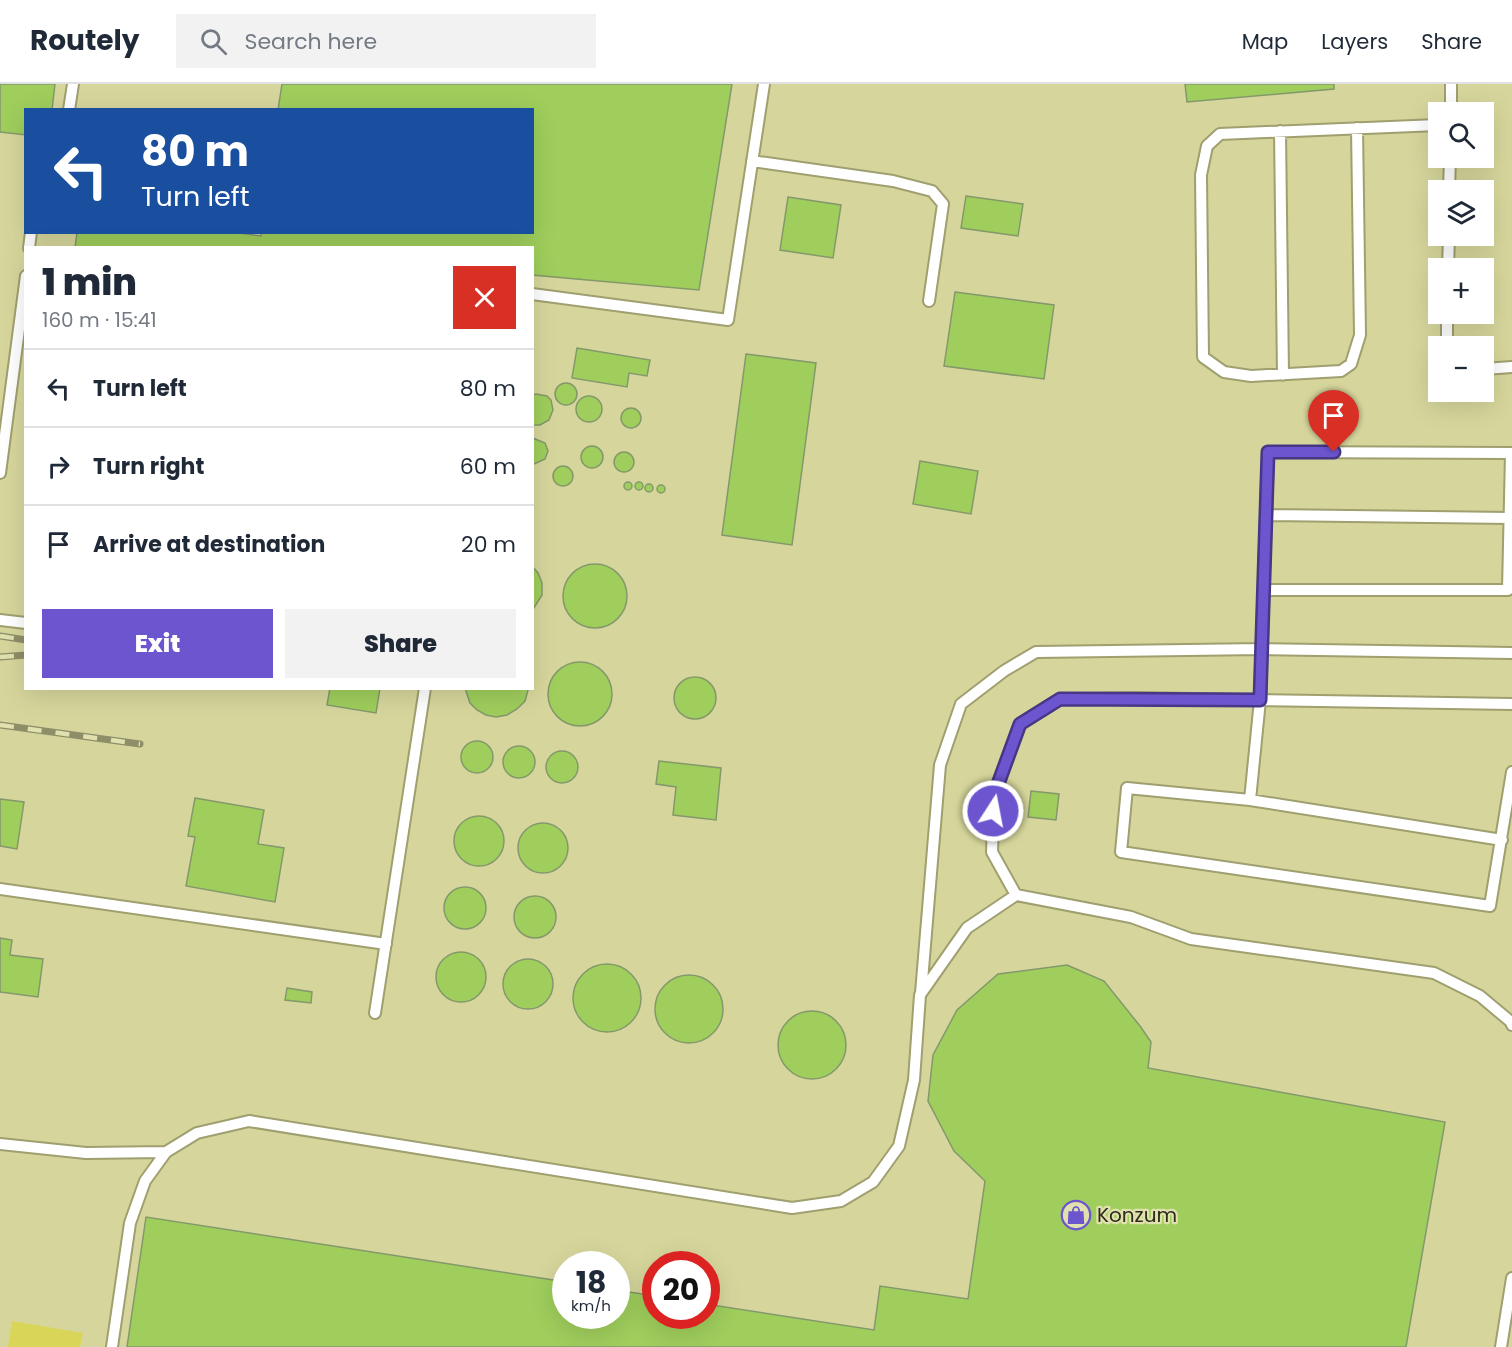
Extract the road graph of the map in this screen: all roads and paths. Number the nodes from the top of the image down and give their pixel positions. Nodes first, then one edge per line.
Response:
1 (73, 84) edge
2 (764, 84) edge
3 (1451, 84) edge
4 (1451, 102) edge
5 (69, 108) edge
6 (1428, 125) edge
7 (1357, 128) junction
8 (1280, 131) junction
9 (752, 161) junction
10 (24, 291) edge
11 (534, 294) edge
12 (928, 301) dead end
13 (1512, 367) edge
14 (1494, 368) edge
15 (1283, 375) junction
16 (0, 473) edge
17 (1266, 515) junction
18 (1510, 518) junction
19 (1264, 590) junction
20 (0, 620) edge
21 (24, 623) edge
22 (1262, 649) junction
23 (1512, 652) edge
24 (425, 690) edge
25 (1260, 700) junction
26 (1512, 704) edge
27 (1512, 772) edge
28 (1250, 800) junction
29 (1502, 840) junction
30 (0, 889) edge
31 (1016, 895) junction
32 (386, 944) junction
33 (920, 995) junction
34 (375, 1013) dead end
35 (1512, 1025) edge
36 (0, 1144) edge
37 (166, 1152) junction
38 (1512, 1278) edge
39 (112, 1347) edge
40 (1501, 1347) edge

1 - 5 lane
2 - 9 lane
3 - 4 lane
6 - 7 lane
7 - 8 lane
7 - 15 lane
8 - 15 lane
8 - 15 lane
9 - 11 lane
9 - 12 lane
10 - 16 lane
13 - 14 lane
17 - 18 lane
17 - 18 lane
17 - 19 lane
18 - 19 lane
19 - 22 lane
20 - 21 lane
22 - 23 lane
22 - 25 lane
22 - 33 lane
24 - 32 lane
25 - 26 lane
25 - 28 lane
25 - 31 lane
27 - 29 lane
28 - 29 lane
28 - 29 lane
30 - 32 lane
31 - 33 lane
31 - 35 lane
32 - 34 lane
33 - 37 lane
36 - 37 lane
37 - 39 lane
38 - 40 lane

